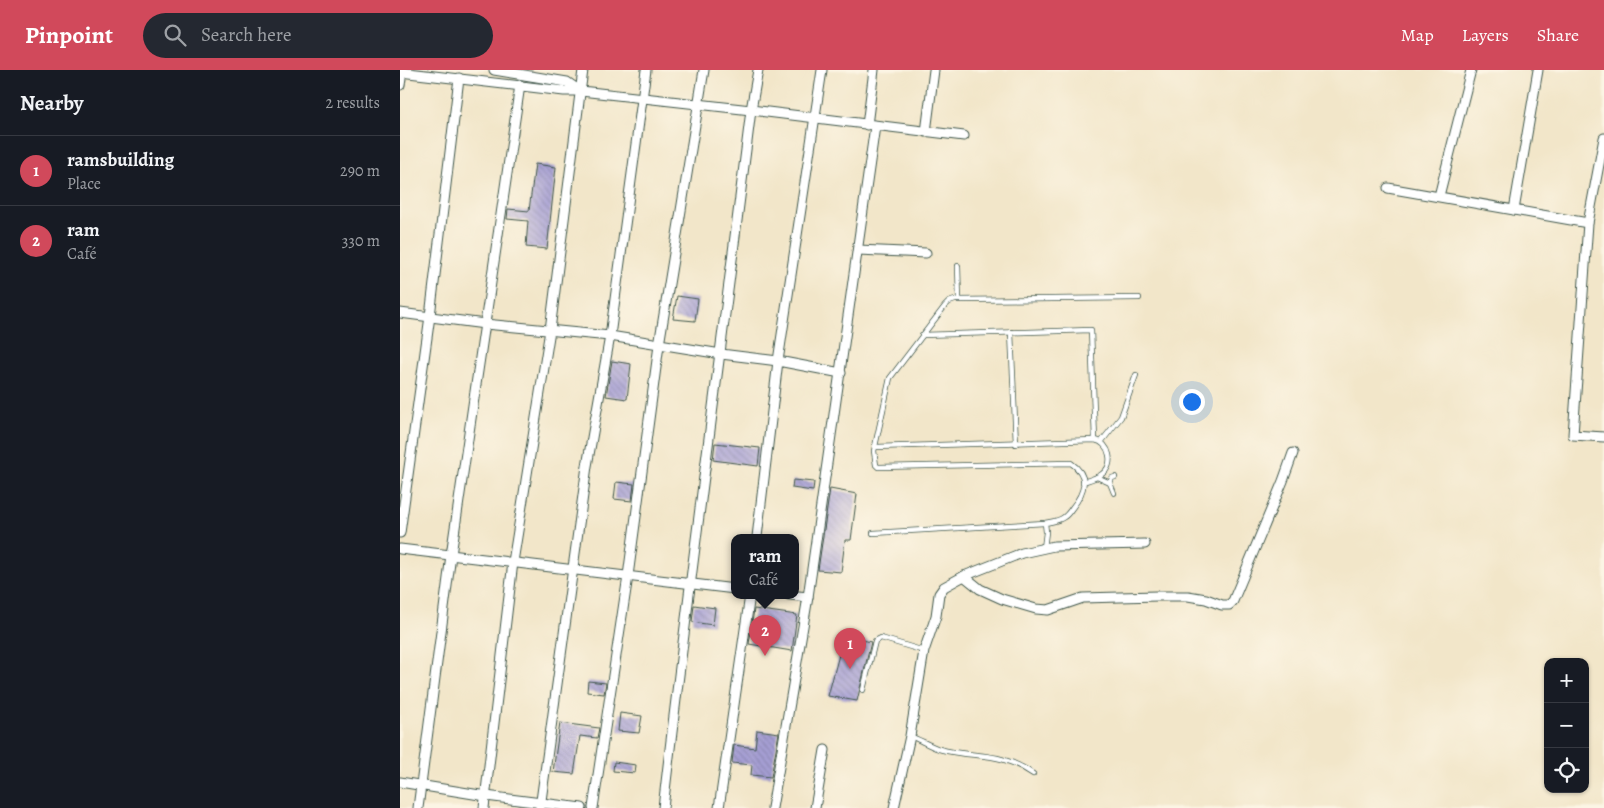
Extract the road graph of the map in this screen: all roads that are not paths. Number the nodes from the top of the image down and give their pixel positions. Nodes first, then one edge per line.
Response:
1 (494, 70) edge
2 (583, 70) edge
3 (646, 70) edge
4 (704, 70) edge
5 (758, 70) edge
6 (822, 70) edge
7 (874, 70) edge
8 (934, 70) edge
9 (1470, 70) edge
10 (1538, 70) edge
11 (401, 72) edge
12 (522, 72) edge
13 (459, 78) junction
14 (400, 85) edge
15 (520, 85) junction
16 (580, 91) junction
17 (643, 98) junction
18 (698, 105) junction
19 (751, 110) junction
20 (814, 118) junction
21 (871, 125) junction
22 (926, 132) junction
23 (964, 136) dead end
24 (1604, 138) edge
25 (1388, 188) dead end
26 (1439, 196) junction
27 (1514, 210) junction
28 (1588, 223) junction
29 (858, 250) junction
30 (926, 252) dead end
31 (958, 266) dead end
32 (1138, 298) dead end
33 (960, 300) junction
34 (400, 313) edge
35 (430, 316) junction
36 (485, 324) junction
37 (550, 330) junction
38 (1011, 332) junction
39 (922, 335) junction
40 (610, 336) junction
41 (659, 345) junction
42 (721, 354) junction
43 (778, 361) junction
44 (840, 373) junction
45 (1136, 375) dead end
46 (1604, 437) edge
47 (1095, 440) junction
48 (1102, 441) junction
49 (1016, 444) junction
50 (876, 448) junction
51 (1293, 453) dead end
52 (1097, 477) junction
53 (1115, 477) dead end
54 (1083, 482) junction
55 (1110, 483) junction
56 (1114, 493) dead end
57 (1045, 523) junction
58 (400, 533) edge
59 (873, 533) dead end
60 (757, 534) edge
61 (1145, 544) dead end
62 (1044, 548) junction
63 (400, 549) edge
64 (451, 555) junction
65 (513, 562) junction
66 (573, 569) junction
67 (628, 576) junction
68 (964, 576) junction
69 (689, 583) junction
70 (731, 588) edge
71 (799, 596) edge
72 (808, 597) junction
73 (749, 599) edge
74 (924, 651) junction
75 (862, 690) dead end
76 (910, 736) junction
77 (825, 750) dead end
78 (1033, 774) dead end
79 (400, 782) edge
80 (421, 785) junction
81 (486, 796) junction
82 (540, 805) edge
83 (418, 808) edge
84 (484, 808) edge
85 (582, 808) edge
86 (593, 808) edge
87 (663, 808) edge
88 (719, 808) edge
89 (772, 808) edge
90 (815, 808) edge
91 (894, 808) edge

1 - 12 street
2 - 16 street
3 - 17 street
4 - 18 street
5 - 19 street
6 - 20 street
7 - 21 street
8 - 22 street
9 - 26 street
10 - 27 street
11 - 13 street
11 - 14 street
12 - 16 street
13 - 15 street
13 - 35 street
15 - 16 street
15 - 36 street
16 - 17 street
16 - 37 street
17 - 18 street
17 - 40 street
18 - 19 street
18 - 41 street
19 - 20 street
19 - 42 street
20 - 21 street
20 - 43 street
21 - 22 street
21 - 29 street
22 - 23 street
24 - 28 street
25 - 26 street
26 - 27 street
27 - 28 street
28 - 46 street
29 - 30 street
29 - 44 street
31 - 33 lane
32 - 33 lane
33 - 39 lane
34 - 35 street
35 - 36 street
35 - 58 street
36 - 37 street
36 - 64 street
37 - 40 street
37 - 65 street
38 - 39 lane
38 - 47 lane
38 - 49 lane
39 - 50 lane
40 - 41 street
40 - 66 street
41 - 42 street
41 - 67 street
42 - 43 street
42 - 69 street
43 - 44 street
43 - 60 street
44 - 72 street
45 - 48 lane
47 - 48 lane
47 - 49 lane
48 - 52 lane
49 - 50 lane
50 - 54 lane
51 - 68 street
52 - 54 lane
52 - 55 lane
53 - 55 lane
54 - 57 lane
55 - 56 lane
57 - 59 lane
57 - 62 lane
61 - 62 street
62 - 68 street
63 - 64 street
64 - 65 street
64 - 80 street
65 - 66 street
65 - 81 street
66 - 67 street
66 - 82 street
67 - 69 street
67 - 86 street
68 - 74 street
69 - 70 street
69 - 87 street
71 - 72 street
72 - 89 street
73 - 88 street
74 - 75 lane
74 - 76 street
76 - 78 lane
76 - 91 street
77 - 90 street
79 - 80 street
80 - 81 street
80 - 83 street
81 - 82 street
81 - 84 street
82 - 85 street

